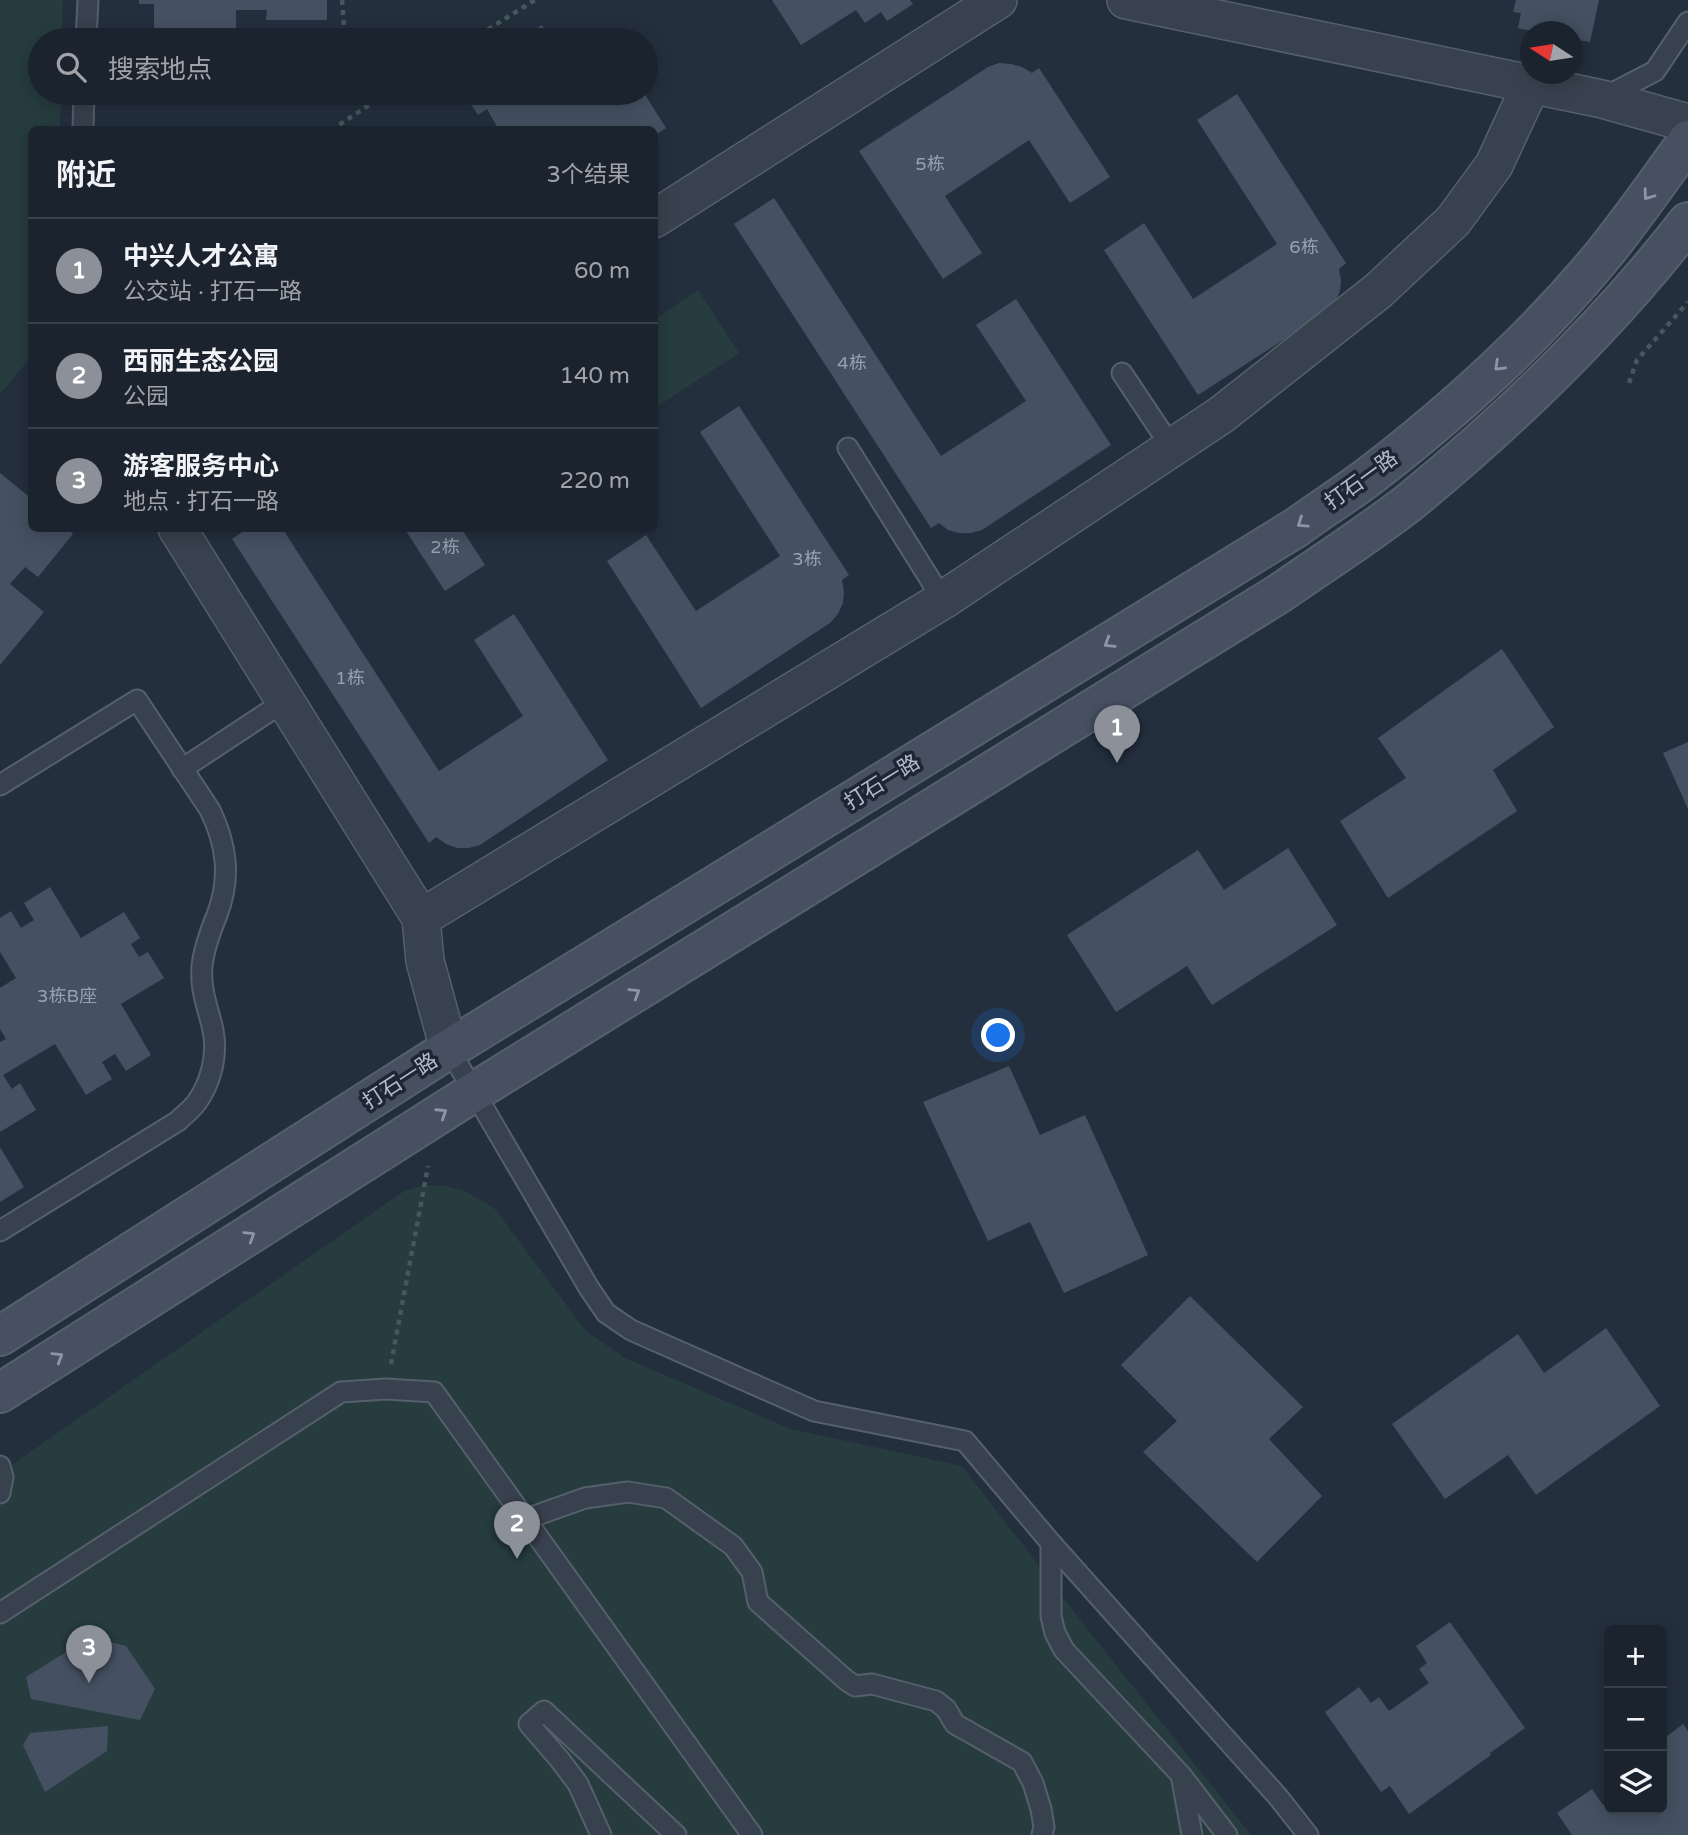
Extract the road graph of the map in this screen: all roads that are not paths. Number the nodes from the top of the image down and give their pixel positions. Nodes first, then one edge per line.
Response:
1 (88, 0) edge
2 (998, 0) edge
3 (1126, 0) edge
4 (1688, 22) edge
5 (87, 28) edge
6 (1531, 85) junction
7 (1602, 99) junction
8 (84, 105) edge
9 (1688, 123) edge
10 (83, 126) edge
11 (1688, 139) edge
12 (658, 216) edge
13 (1688, 222) edge
14 (1122, 373) dead end
15 (848, 448) dead end
16 (1172, 448) junction
17 (179, 532) edge
18 (943, 600) junction
19 (285, 701) junction
20 (182, 769) junction
21 (0, 785) edge
22 (421, 918) junction
23 (449, 1049) junction
24 (474, 1092) junction
25 (0, 1231) edge
26 (0, 1336) edge
27 (0, 1393) edge
28 (0, 1466) edge
29 (0, 1493) edge
30 (526, 1519) junction
31 (1051, 1543) junction
32 (0, 1613) edge
33 (1181, 1775) junction
34 (601, 1835) edge
35 (676, 1835) edge
36 (752, 1835) edge
37 (1042, 1835) edge
38 (1192, 1835) edge
39 (1227, 1835) edge
40 (1308, 1835) edge

1 - 5 lane
2 - 12 street
3 - 6 street
4 - 7 lane
6 - 7 street
6 - 16 street
7 - 9 street
8 - 10 lane
11 -> 23 main road, 打石一路
24 -> 13 main road
14 - 16 lane
15 - 18 lane
16 - 18 street
17 - 19 street
18 - 22 street
19 - 20 lane
19 - 22 street
20 - 21 lane
20 - 25 lane
22 - 23 street
23 - 24 lane
23 - 26 main road, 打石一路
27 -> 24 main road
24 - 31 lane
28 - 29 lane
30 - 32 lane
30 - 36 lane
30 - 37 lane
31 - 33 lane
31 - 40 lane
33 - 38 lane
33 - 39 lane
34 - 35 lane

